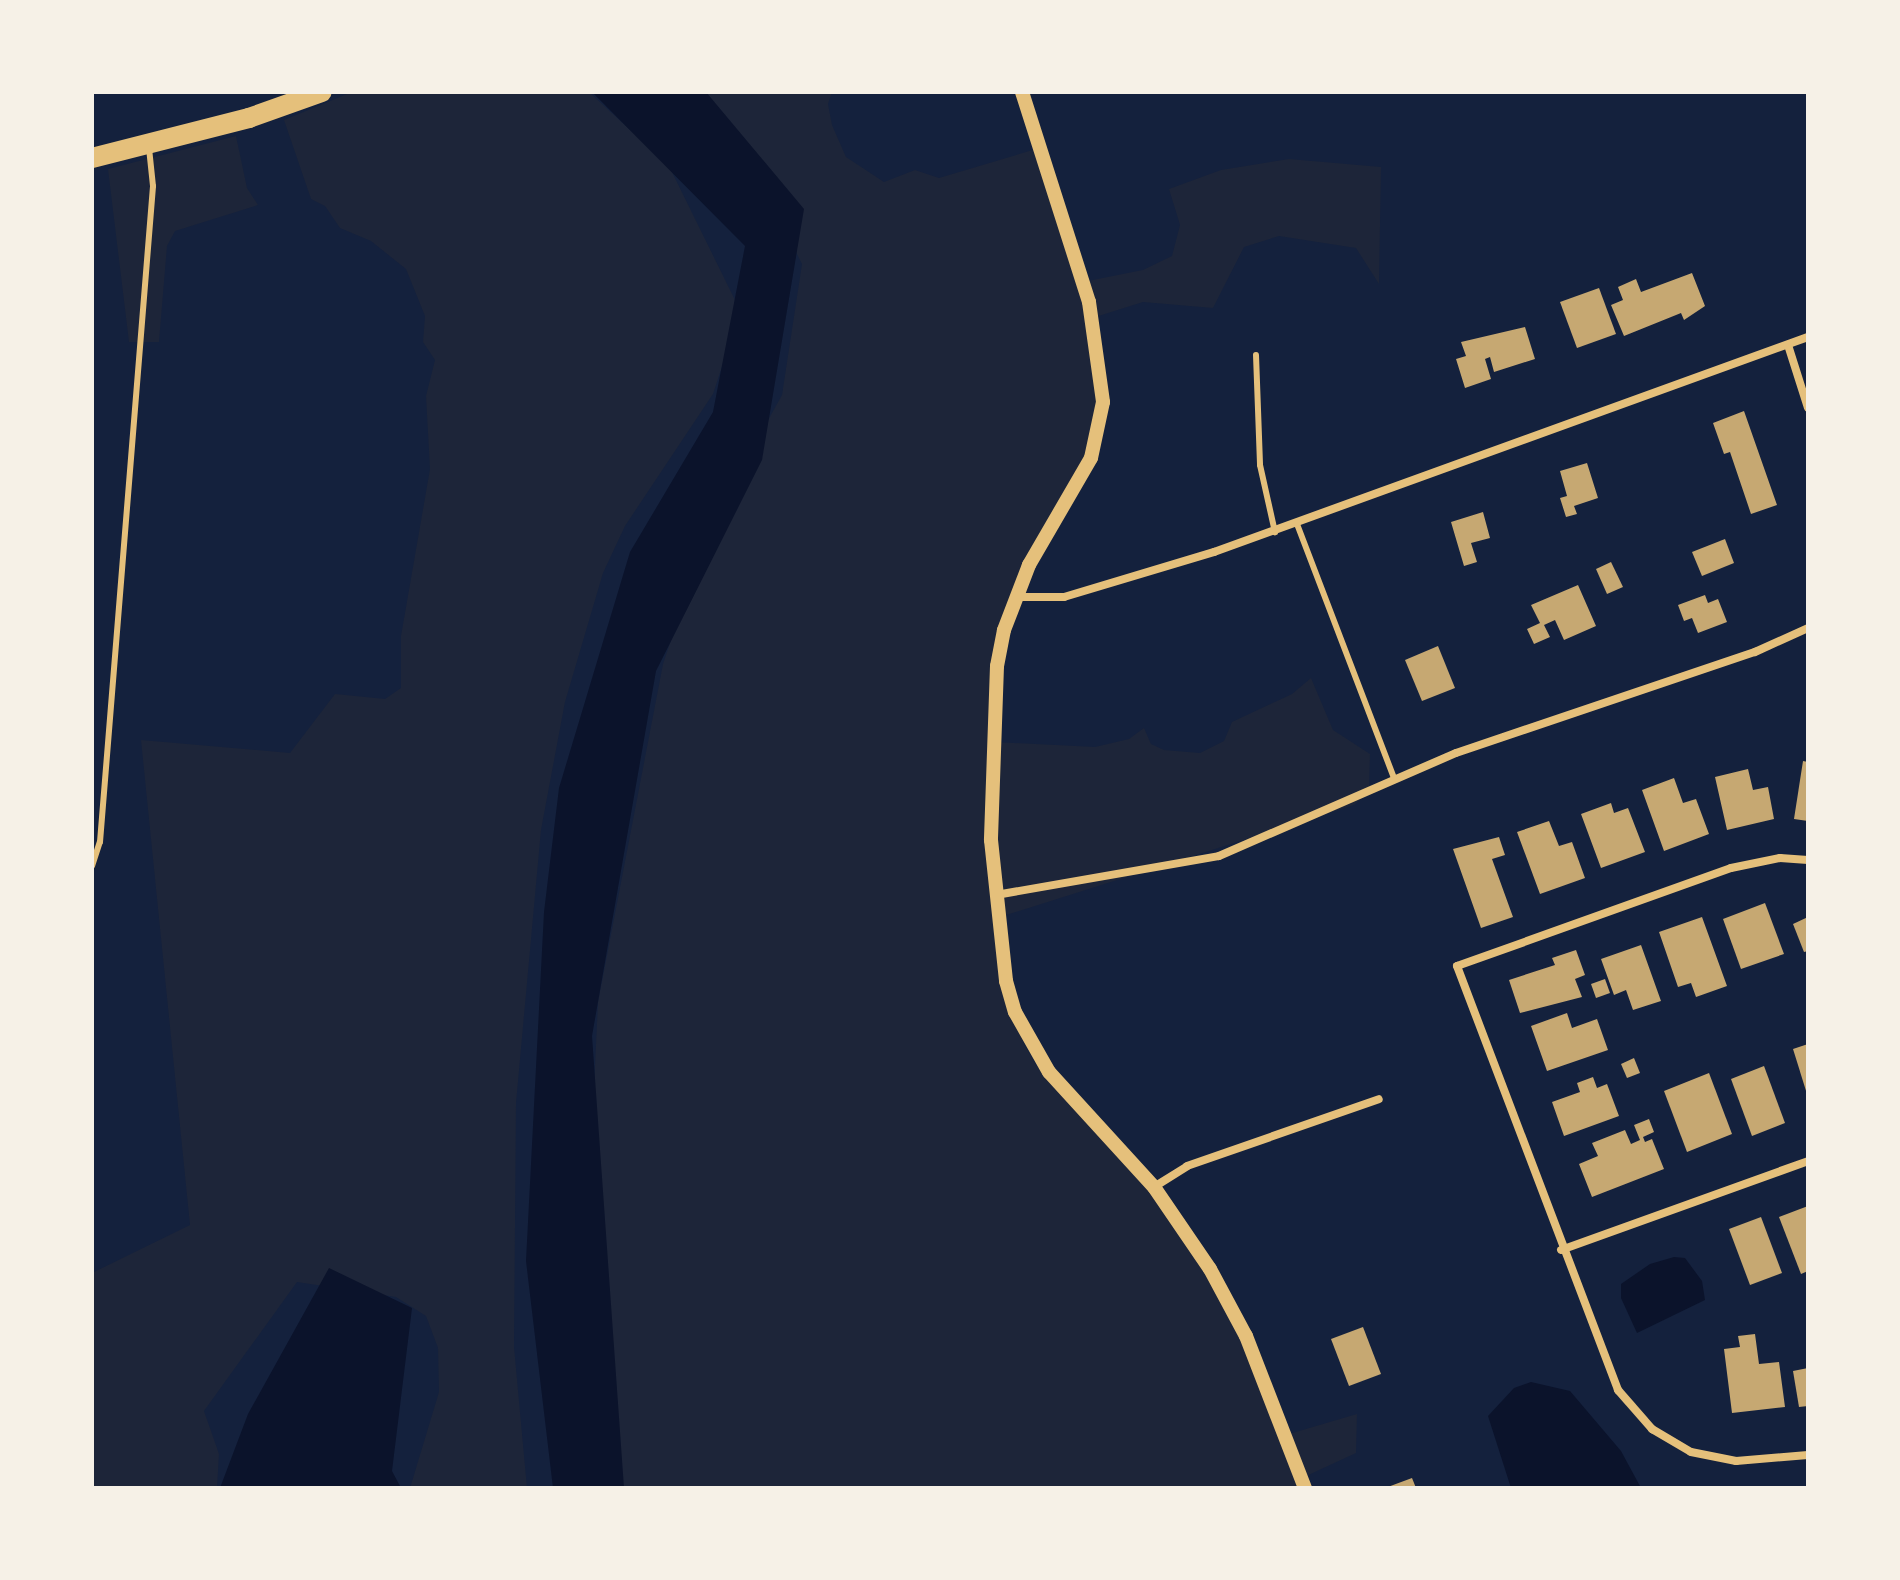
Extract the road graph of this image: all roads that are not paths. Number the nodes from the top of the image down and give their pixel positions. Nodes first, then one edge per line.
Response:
1 (322, 92) edge
2 (1022, 92) edge
3 (149, 143) junction
4 (92, 158) edge
5 (1808, 337) edge
6 (1788, 345) junction
7 (1256, 355) dead end
8 (1808, 408) edge
9 (1297, 524) junction
10 (1275, 532) junction
11 (1016, 597) junction
12 (1808, 628) edge
13 (1394, 778) junction
14 (1808, 860) edge
15 (92, 866) edge
16 (994, 895) junction
17 (1379, 1099) dead end
18 (1808, 1161) edge
19 (1154, 1187) junction
20 (1561, 1250) junction
21 (1808, 1455) edge
22 (1305, 1488) edge

1 - 3 main road
2 - 11 street
3 - 4 main road
3 - 15 lane
5 - 6 street
6 - 8 street
6 - 9 street
7 - 10 lane
9 - 10 street
9 - 13 lane
10 - 11 street
11 - 16 street
12 - 13 street
13 - 16 street
14 - 20 street
16 - 19 street
17 - 19 street
18 - 20 street
19 - 22 street
20 - 21 street

